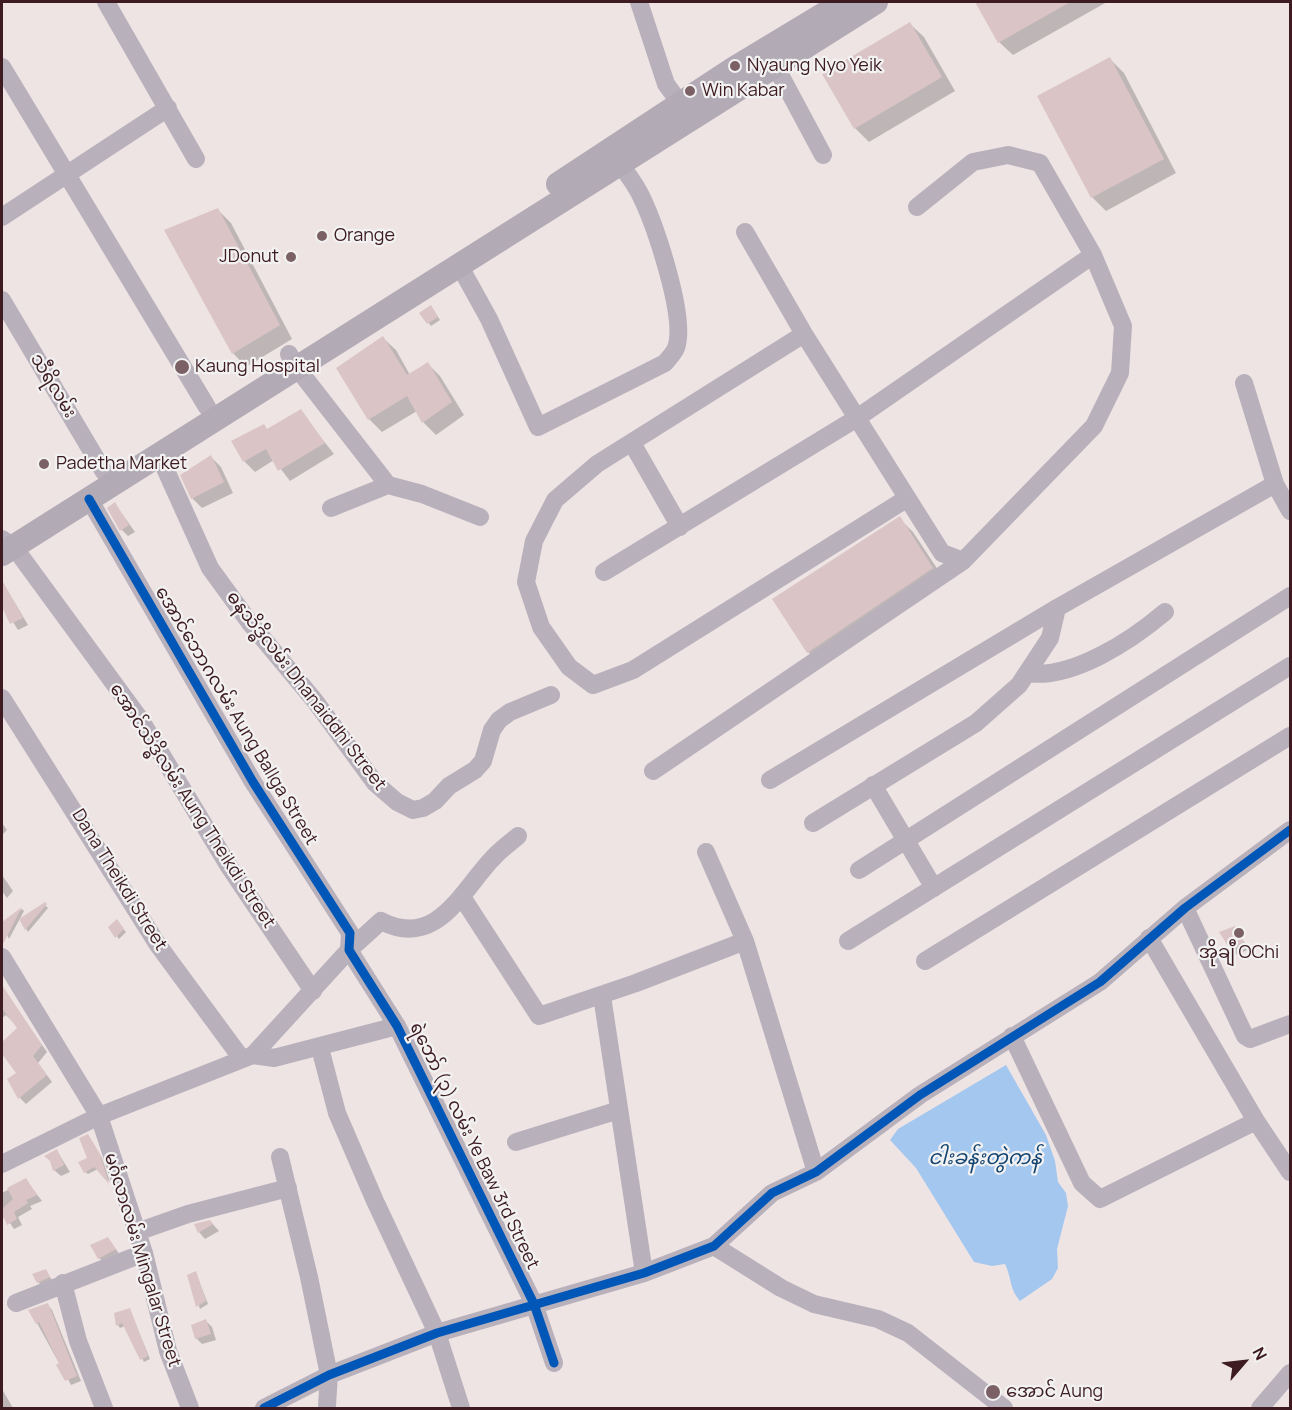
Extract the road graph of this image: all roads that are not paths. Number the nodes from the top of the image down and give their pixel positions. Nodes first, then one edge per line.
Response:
1 (106, 2) edge
2 (639, 2) edge
3 (844, 2) edge
4 (876, 2) edge
5 (771, 57) junction
6 (2, 67) edge
7 (168, 108) junction
8 (686, 112) junction
9 (823, 155) dead end
10 (615, 157) junction
11 (196, 159) dead end
12 (65, 175) junction
13 (917, 207) dead end
14 (2, 217) edge
15 (744, 232) dead end
16 (1093, 255) junction
17 (458, 263) junction
18 (2, 300) edge
19 (804, 334) junction
20 (293, 361) junction
21 (1244, 383) dead end
22 (207, 407) junction
23 (857, 418) junction
24 (632, 443) junction
25 (159, 455) junction
26 (104, 472) junction
27 (1275, 484) junction
28 (388, 485) junction
29 (89, 499) junction
30 (906, 499) junction
31 (331, 508) dead end
32 (1290, 511) edge
33 (480, 517) dead end
34 (680, 527) junction
35 (4, 544) edge
36 (963, 561) junction
37 (604, 572) dead end
38 (1290, 596) edge
39 (1058, 608) junction
40 (1165, 612) dead end
41 (1290, 666) edge
42 (1027, 673) junction
43 (551, 695) dead end
44 (2, 698) edge
45 (1290, 736) edge
46 (653, 771) dead end
47 (770, 780) dead end
48 (873, 786) junction
49 (813, 823) dead end
50 (1290, 830) edge
51 (518, 836) dead end
52 (906, 841) junction
53 (706, 852) dead end
54 (859, 870) dead end
55 (934, 888) junction
56 (462, 897) junction
57 (1185, 908) junction
58 (1149, 938) junction
59 (746, 941) junction
60 (848, 941) dead end
61 (349, 950) junction
62 (2, 957) edge
63 (925, 961) dead end
64 (313, 991) junction
65 (602, 996) junction
66 (1290, 1024) edge
67 (397, 1026) junction
68 (1012, 1036) junction
69 (320, 1048) junction
70 (247, 1057) junction
71 (619, 1110) junction
72 (99, 1116) junction
73 (1256, 1121) junction
74 (516, 1142) dead end
75 (280, 1156) dead end
76 (2, 1164) edge
77 (816, 1172) junction
78 (1290, 1172) edge
79 (288, 1188) junction
80 (137, 1232) junction
81 (714, 1246) junction
82 (144, 1253) junction
83 (644, 1273) junction
84 (63, 1283) junction
85 (16, 1303) dead end
86 (534, 1304) junction
87 (438, 1333) junction
88 (554, 1364) dead end
89 (1290, 1373) edge
90 (328, 1376) junction
91 (327, 1405) dead end
92 (1001, 1407) edge
93 (104, 1408) edge
94 (190, 1408) edge
95 (264, 1408) edge
96 (461, 1408) edge
97 (1260, 1408) edge

1 - 7 street
2 - 8 street
3 - 5 main road
4 - 5 main road
5 - 8 main road
5 - 9 street
6 - 12 street
7 - 11 street
7 - 12 street
8 - 10 main road
10 - 17 main road
10 - 17 street
10 - 20 main road
12 - 14 street
12 - 22 street
13 - 16 street
15 - 19 street
16 - 23 street
16 - 36 street
17 - 20 main road
18 - 26 street, သီရိလမ်း
19 - 23 street
19 - 24 street
20 - 22 main road
20 - 25 main road
20 - 28 street
21 - 27 street
22 - 26 main road
23 - 30 street
23 - 34 street
24 - 30 street
24 - 34 street
25 - 29 main road
25 - 43 street, ဓနသိဒ္ဓိလမ်း Dhanaiddhi Street
26 - 35 main road
27 - 32 street
27 - 39 street
28 - 31 street
28 - 33 street
29 - 35 main road
29 - 61 street, အောင်ဘောဂလမ်း Aung Ballga Street
30 - 36 street
34 - 37 street
35 - 64 street, အောင်သိဒ္ဓိလမ်း Aung Theikdi Street
36 - 46 street
38 - 52 street
39 - 42 street
39 - 47 street
40 - 42 street
41 - 55 street
42 - 48 street
44 - 70 street, Dana Theikdi Street
45 - 63 street
48 - 49 street
48 - 52 street
50 - 57 street
51 - 56 street
52 - 54 street
52 - 55 street
53 - 59 street
55 - 60 street
56 - 61 street
56 - 65 street
57 - 58 street
57 - 66 street
58 - 68 street
58 - 73 street
59 - 65 street
59 - 77 street
61 - 64 street
61 - 67 street, ရဲဘော် (၃) လမ်း Ye Baw 3rd Street
62 - 72 street, မင်္ဂလာလမ်း Mingalar Street
64 - 70 street
65 - 71 street
67 - 69 street
67 - 86 street, ရဲဘော် (၃) လမ်း Ye Baw 3rd Street
68 - 73 street
68 - 77 street
69 - 70 street
69 - 87 street
70 - 72 street
71 - 74 street
71 - 83 street
72 - 76 street
72 - 80 street, မင်္ဂလာလမ်း Mingalar Street
73 - 78 street
75 - 79 street
77 - 81 street
79 - 80 street
79 - 90 street
80 - 82 street, မင်္ဂလာလမ်း Mingalar Street
81 - 83 street
81 - 92 street
82 - 84 street
82 - 94 street, မင်္ဂလာလမ်း Mingalar Street
83 - 86 street
84 - 85 street
84 - 93 street
86 - 87 street
86 - 88 street, ရဲဘော် (၃) လမ်း Ye Baw 3rd Street
87 - 90 street
87 - 96 street
89 - 97 street
90 - 91 street
90 - 95 street

